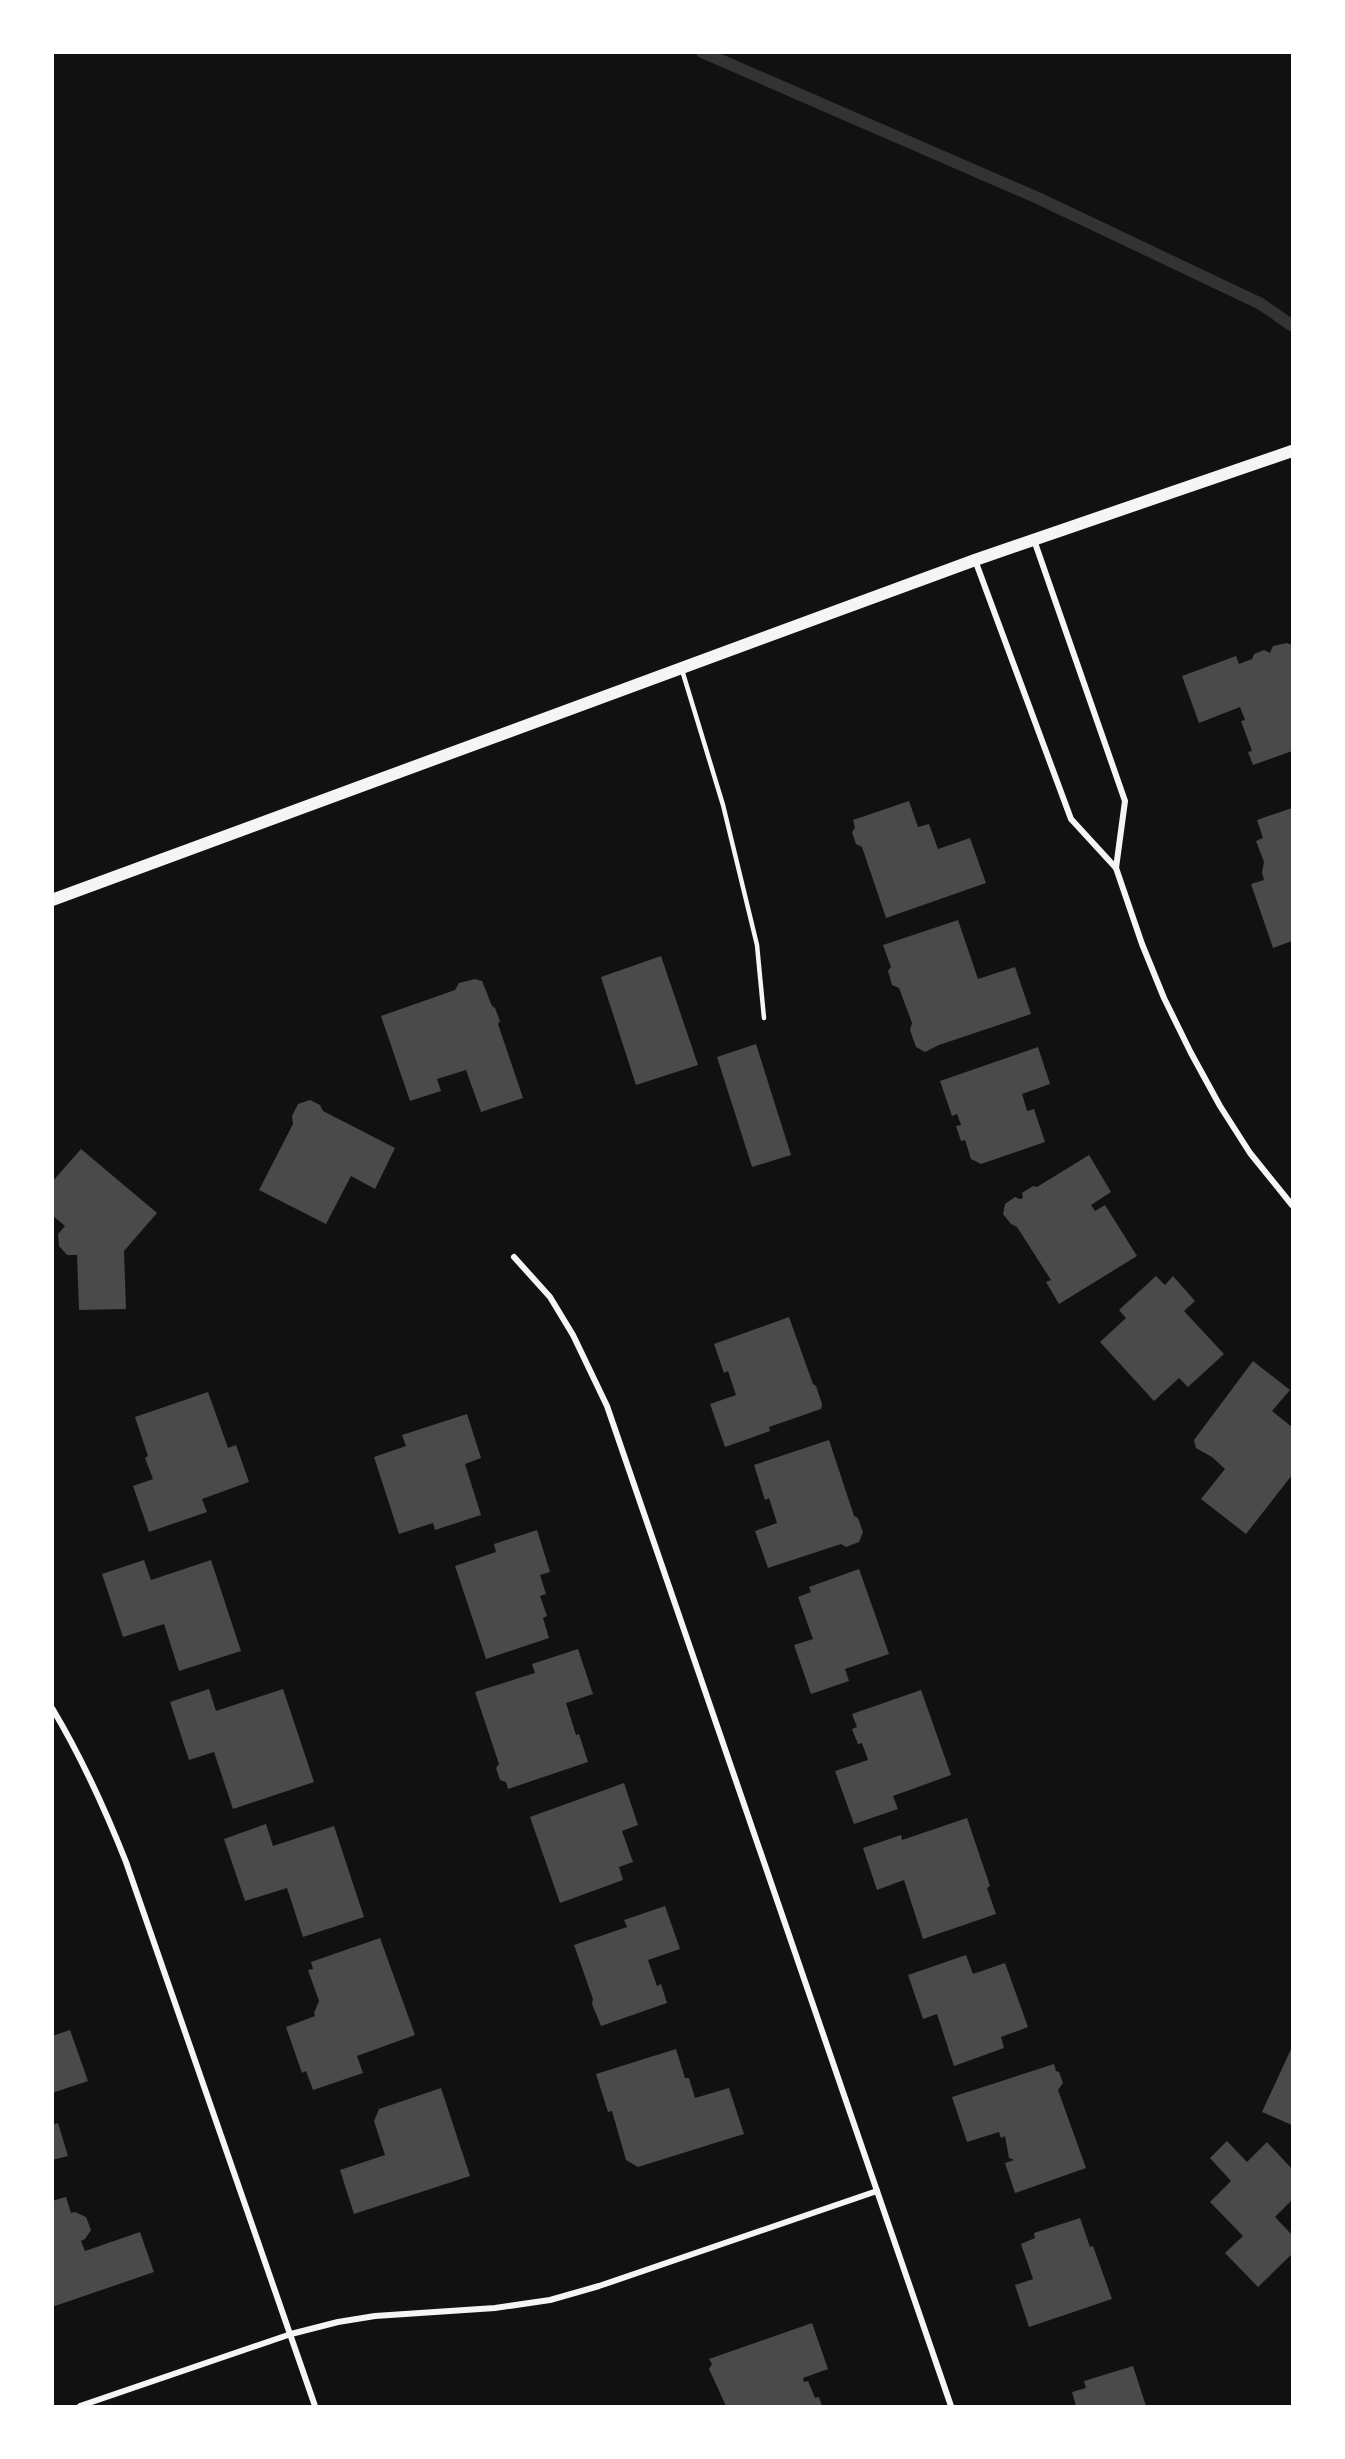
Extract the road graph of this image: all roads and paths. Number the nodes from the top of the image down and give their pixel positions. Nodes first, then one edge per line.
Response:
1 (1293, 451) edge
2 (1034, 539) junction
3 (975, 560) junction
4 (682, 668) junction
5 (1116, 868) junction
6 (52, 900) edge
7 (764, 1018) dead end
8 (1293, 1205) edge
9 (514, 1257) dead end
10 (52, 1708) edge
11 (877, 2192) junction
12 (291, 2334) junction
13 (80, 2406) edge
14 (315, 2406) edge
15 (951, 2406) edge

1 - 2 main road
2 - 3 main road
2 - 5 street
3 - 4 main road
3 - 5 street
4 - 6 main road
4 - 7 lane
5 - 8 street
9 - 11 street
10 - 12 street
11 - 12 street
11 - 15 street
12 - 13 street
12 - 14 street

